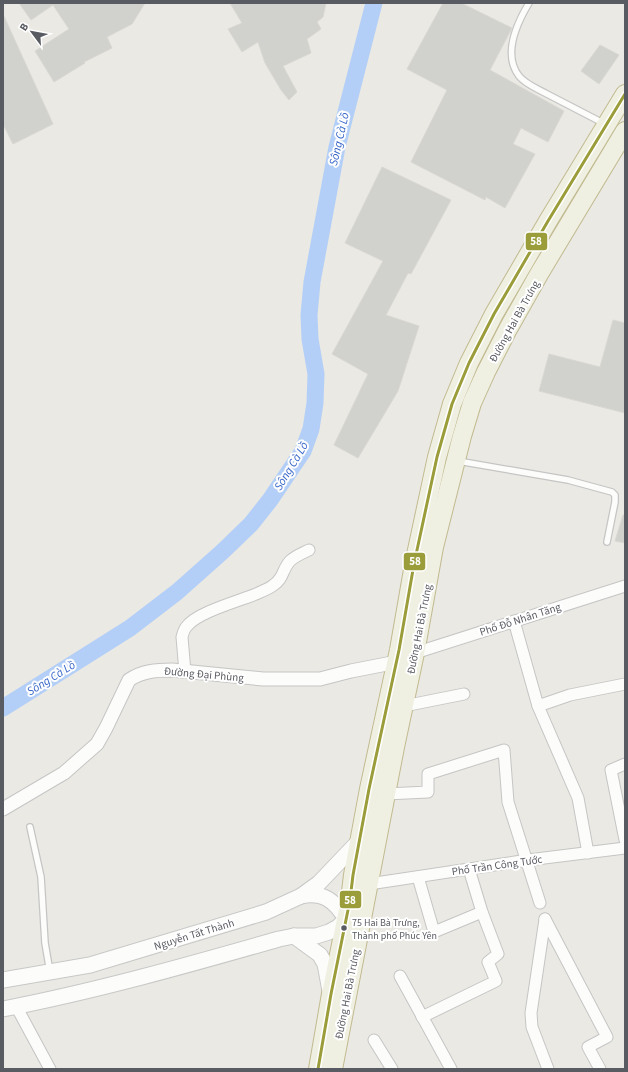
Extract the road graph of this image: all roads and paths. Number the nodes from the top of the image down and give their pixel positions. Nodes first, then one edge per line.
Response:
1 (529, 3) edge
2 (625, 94) edge
3 (607, 125) junction
4 (625, 131) edge
5 (437, 457) junction
6 (456, 461) junction
7 (607, 542) dead end
8 (309, 550) dead end
9 (625, 586) edge
10 (514, 621) junction
11 (415, 653) junction
12 (397, 662) junction
13 (185, 672) junction
14 (625, 684) edge
15 (464, 694) dead end
16 (404, 706) junction
17 (538, 706) junction
18 (625, 764) edge
19 (386, 794) junction
20 (3, 809) edge
21 (30, 826) dead end
22 (360, 840) junction
23 (625, 840) edge
24 (625, 848) edge
25 (588, 853) junction
26 (528, 860) junction
27 (469, 869) junction
28 (418, 877) junction
29 (369, 884) junction
30 (301, 896) junction
31 (540, 903) dead end
32 (482, 912) junction
33 (346, 918) junction
34 (294, 936) junction
35 (50, 972) junction
36 (400, 976) dead end
37 (3, 980) edge
38 (331, 994) junction
39 (9, 1007) edge
40 (422, 1017) junction
41 (374, 1040) dead end
42 (50, 1069) edge
43 (318, 1069) edge
44 (333, 1069) edge
45 (392, 1069) edge
46 (450, 1069) edge
47 (548, 1069) edge
48 (600, 1069) edge

1 - 3 lane
2 - 3 highway, Đường Hai Bà Trưng
3 - 5 highway, Đường Hai Bà Trưng
4 - 6 highway, Đường Hai Bà Trưng
5 - 6 highway
5 - 12 highway, Đường Hai Bà Trưng
6 - 7 lane
6 - 11 highway, Đường Hai Bà Trưng
8 - 13 street
9 - 10 street, Phố Đỗ Nhân Tăng
10 - 11 street, Phố Đỗ Nhân Tăng
10 - 17 street
11 - 12 street, Đường Đại Phùng
11 - 16 highway, Đường Hai Bà Trưng
12 - 13 street, Đường Đại Phùng
12 - 22 highway, Đường Hai Bà Trưng
13 - 20 street, Đường Đại Phùng
14 - 17 street
15 - 16 street
16 - 19 highway, Đường Hai Bà Trưng
17 - 25 street
18 - 23 street
19 - 26 street
19 - 29 highway, Đường Hai Bà Trưng
21 - 35 lane
22 - 30 main road, Nguyễn Tất Thành
22 - 33 highway, Đường Hai Bà Trưng
24 - 25 street, Phố Trần Công Tước
25 - 26 street, Phố Trần Công Tước
26 - 27 street, Phố Trần Công Tước
26 - 31 street
27 - 28 street, Phố Trần Công Tước
27 - 32 street
28 - 29 street, Phố Trần Công Tước
28 - 32 street
29 - 44 highway, Đường Hai Bà Trưng
30 - 33 main road
30 - 35 main road, Nguyễn Tất Thành
32 - 40 street
33 - 34 main road
33 - 38 highway, Đường Hai Bà Trưng
34 - 38 main road
34 - 39 main road
35 - 37 main road, Nguyễn Tất Thành
36 - 40 street
38 - 43 highway, Đường Hai Bà Trưng
39 - 42 street
40 - 46 street
41 - 45 street
47 - 48 street

